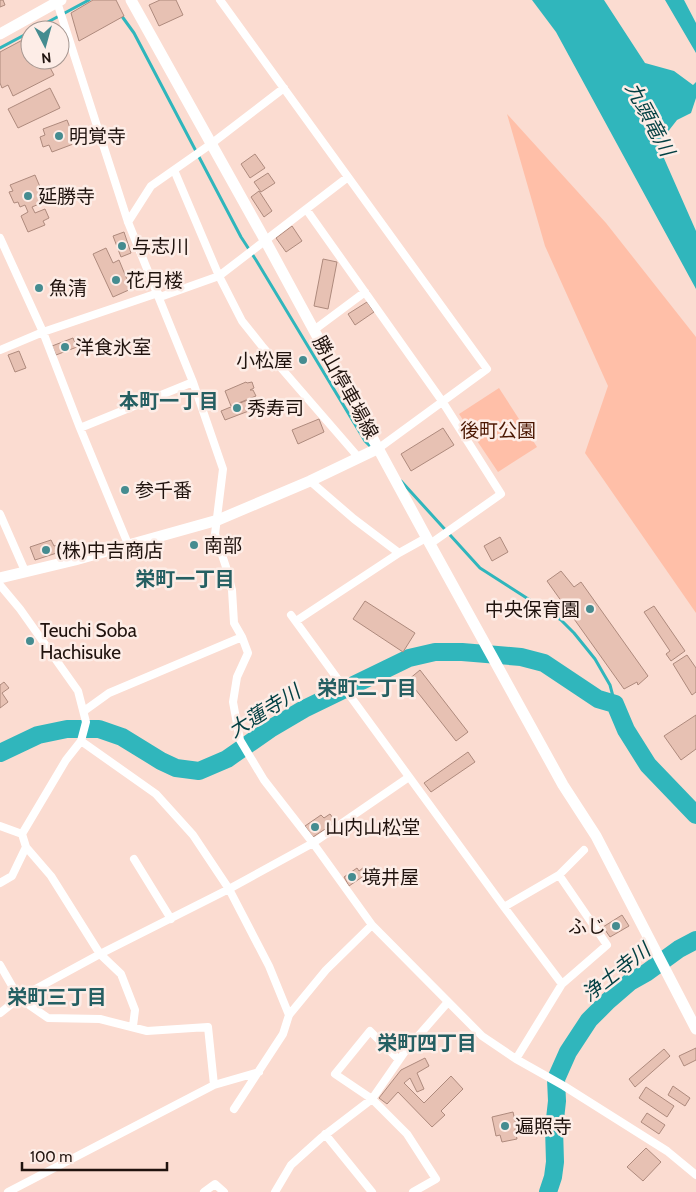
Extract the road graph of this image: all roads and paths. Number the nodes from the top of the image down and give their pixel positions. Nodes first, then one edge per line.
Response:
1 (132, 0) edge
2 (220, 0) edge
3 (59, 1) edge
4 (0, 34) edge
5 (284, 88) junction
6 (211, 144) junction
7 (174, 170) junction
8 (348, 177) junction
9 (306, 209) junction
10 (128, 222) junction
11 (0, 238) edge
12 (265, 240) junction
13 (219, 276) junction
14 (365, 292) junction
15 (159, 295) junction
16 (314, 330) junction
17 (43, 332) junction
18 (0, 350) edge
19 (193, 382) junction
20 (442, 401) junction
21 (80, 428) junction
22 (379, 448) junction
23 (359, 458) junction
24 (310, 481) junction
25 (0, 514) edge
26 (218, 520) junction
27 (428, 541) junction
28 (128, 544) junction
29 (399, 553) junction
30 (25, 571) junction
31 (0, 578) edge
32 (0, 584) edge
33 (242, 637) junction
34 (84, 711) junction
35 (81, 741) junction
36 (409, 777) junction
37 (0, 826) edge
38 (22, 834) junction
39 (313, 843) junction
40 (26, 847) junction
41 (584, 850) dead end
42 (134, 859) dead end
43 (559, 875) junction
44 (0, 883) edge
45 (229, 889) junction
46 (504, 907) junction
47 (171, 919) junction
48 (372, 925) junction
49 (100, 954) junction
50 (0, 966) edge
51 (562, 984) junction
52 (18, 998) junction
53 (448, 1002) junction
54 (0, 1013) edge
55 (289, 1015) junction
56 (133, 1026) junction
57 (696, 1029) edge
58 (399, 1060) junction
59 (519, 1061) junction
60 (259, 1072) junction
61 (214, 1085) junction
62 (372, 1099) junction
63 (234, 1109) dead end
64 (325, 1134) junction
65 (696, 1175) edge
66 (8, 1192) edge
67 (204, 1192) edge
68 (224, 1192) edge
69 (275, 1192) edge
70 (372, 1192) edge
71 (413, 1192) edge

1 - 6 main road, 勝山停車場線
2 - 5 street
3 - 4 main road
3 - 10 street
5 - 6 street
5 - 8 street
6 - 7 street
6 - 12 main road, 勝山停車場線
7 - 10 street
7 - 13 street
8 - 9 street
8 - 20 street
9 - 12 street
9 - 14 street
10 - 15 street
11 - 17 street
12 - 13 street
12 - 16 main road, 勝山停車場線
13 - 15 street
13 - 23 street
14 - 16 street
14 - 20 street
15 - 17 street
15 - 19 street
16 - 22 main road, 勝山停車場線
17 - 18 street
17 - 21 street
19 - 21 street
19 - 26 street
20 - 22 street
20 - 27 street
21 - 28 street
22 - 23 main road, 勝山停車場線
22 - 27 main road
23 - 24 main road, 勝山停車場線
24 - 26 main road, 勝山停車場線
24 - 29 street
25 - 30 street
26 - 28 main road, 勝山停車場線
26 - 33 street
27 - 29 street
27 - 57 main road
28 - 30 main road, 勝山停車場線
29 - 36 street
30 - 31 main road, 勝山停車場線
32 - 34 street
33 - 34 street
33 - 39 street
34 - 35 street
35 - 38 street
35 - 45 street
36 - 39 street
36 - 46 street
37 - 38 street
38 - 40 street
39 - 45 street
39 - 48 street
40 - 44 street
40 - 49 street
41 - 43 street
42 - 47 street
43 - 46 street
43 - 51 street
45 - 47 street
45 - 55 street
46 - 51 street
47 - 49 street
48 - 53 street
48 - 55 street
49 - 52 street
49 - 56 street
50 - 52 street
51 - 59 street
52 - 54 street
52 - 56 street
53 - 58 street
53 - 59 street
55 - 60 street
56 - 61 street
58 - 62 street
58 - 62 street
59 - 65 street
60 - 61 street
60 - 63 street
61 - 66 street
62 - 64 street
62 - 71 street
64 - 69 street
64 - 70 street
67 - 68 street

